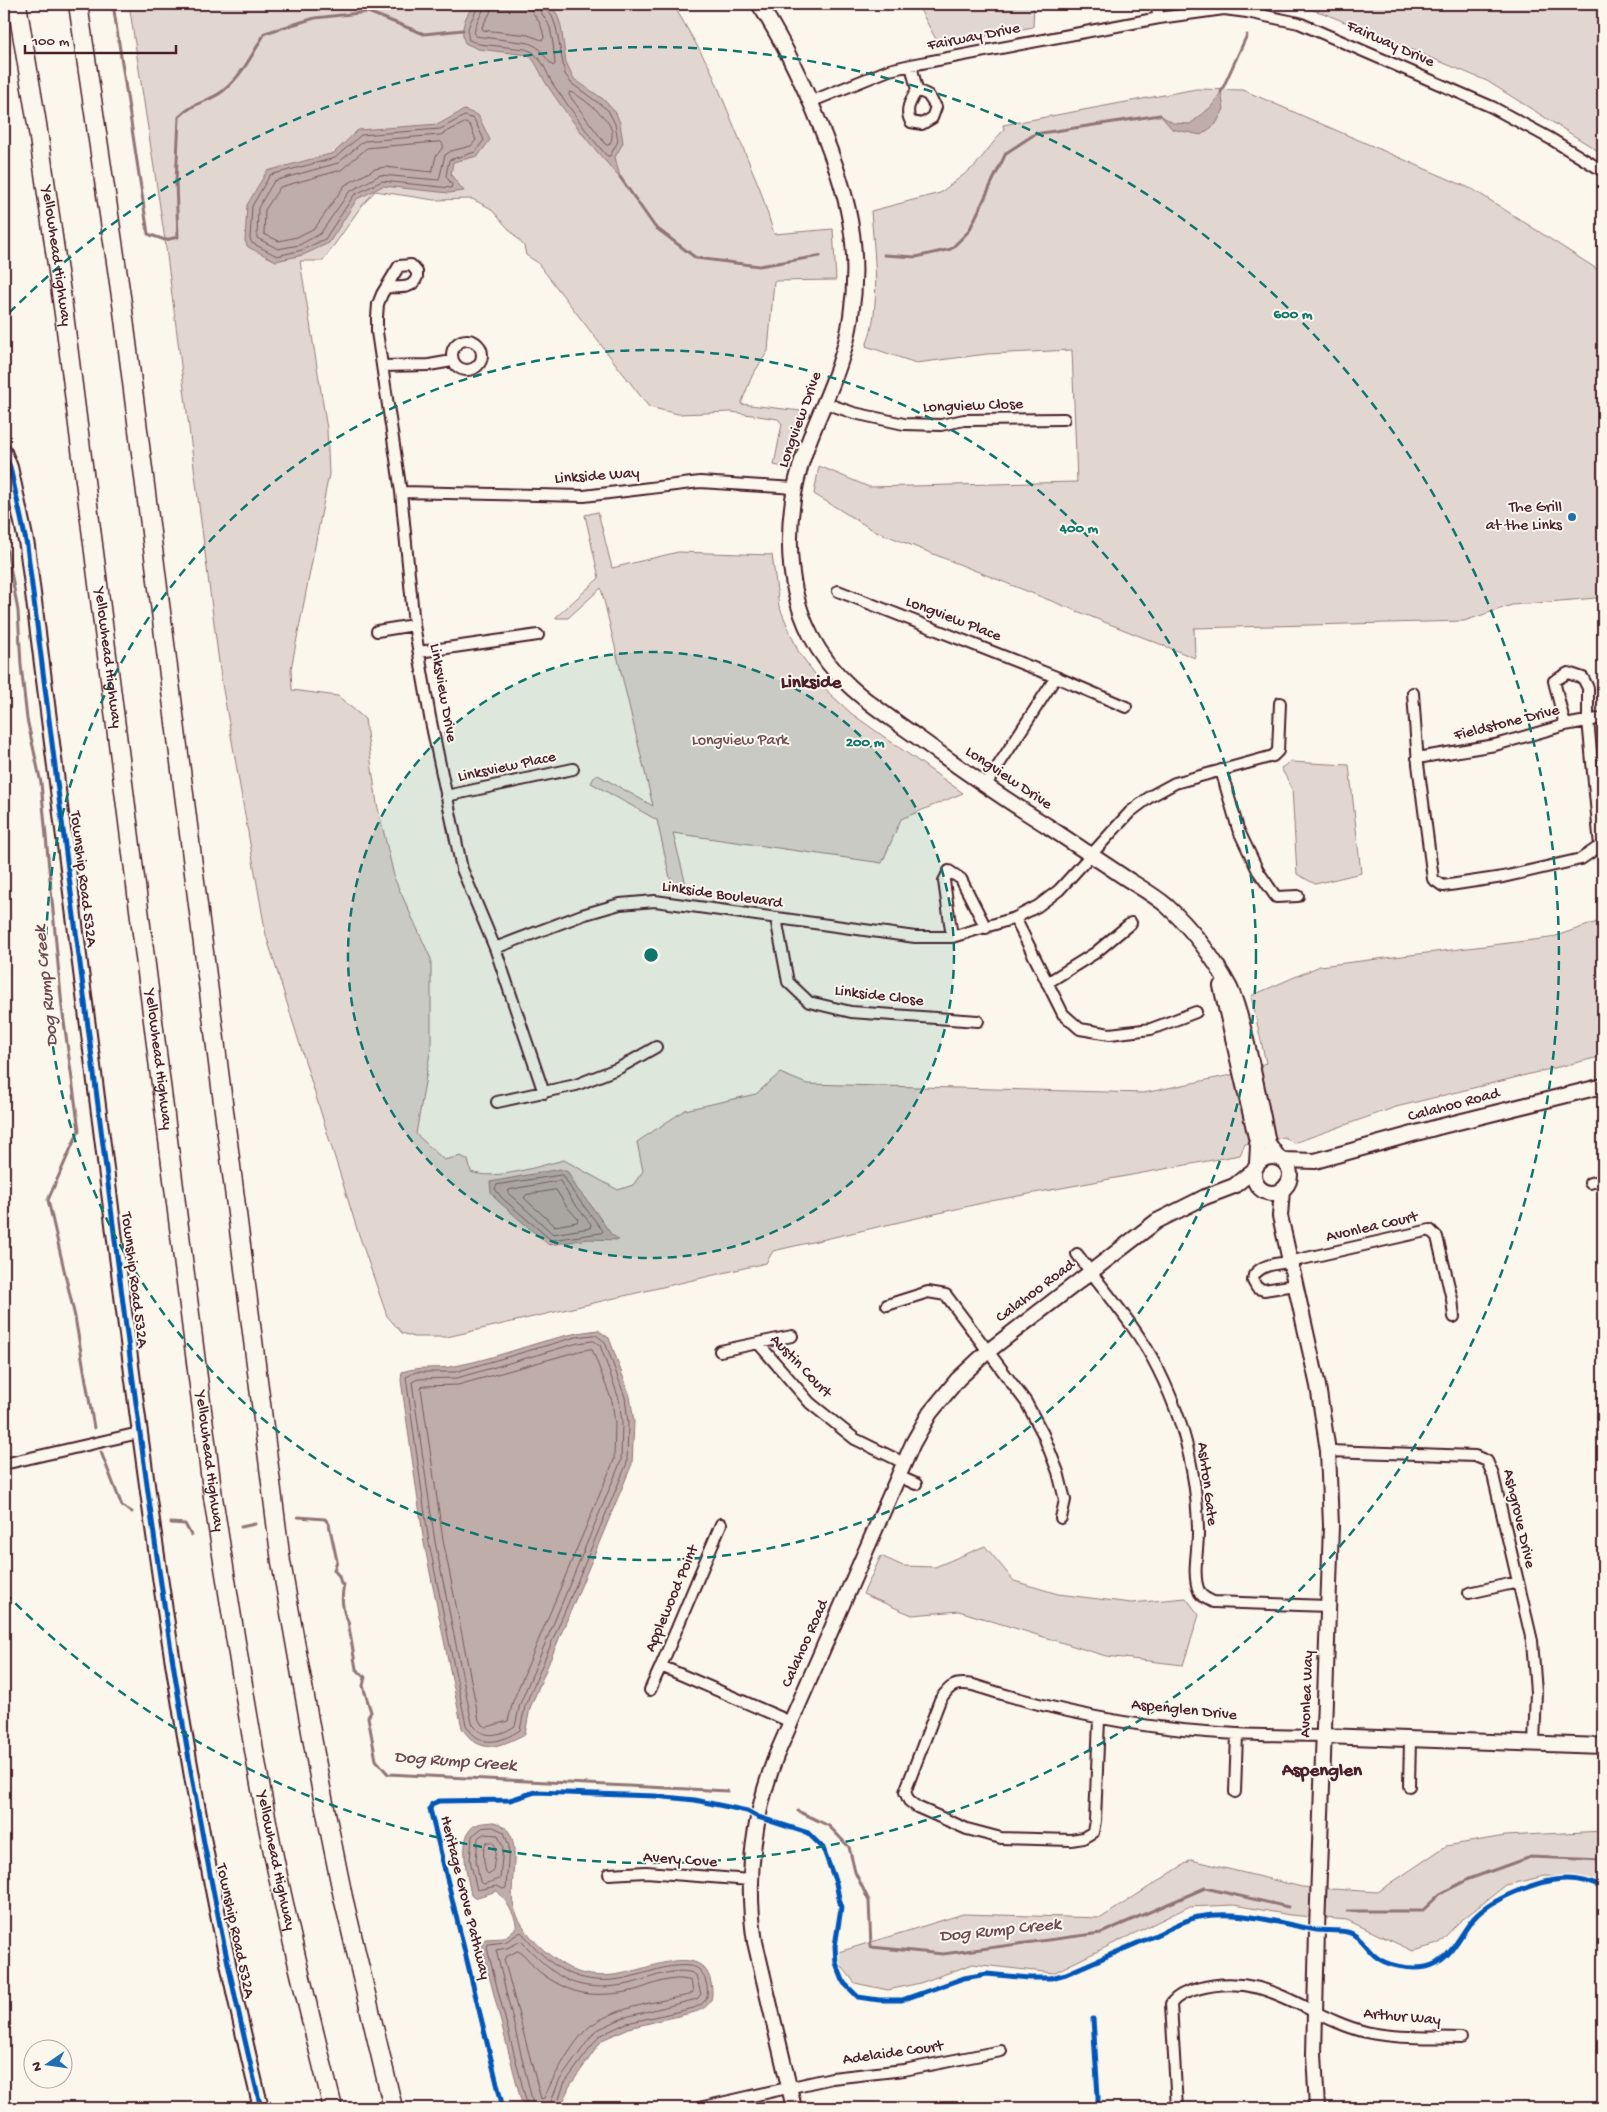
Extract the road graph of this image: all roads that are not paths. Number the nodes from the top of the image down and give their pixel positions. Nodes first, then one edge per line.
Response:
1 (17, 4) edge
2 (78, 4) edge
3 (758, 4) edge
4 (1156, 5) edge
5 (1159, 18) junction
6 (911, 64) junction
7 (918, 90) dead end
8 (810, 102) junction
9 (1603, 171) edge
10 (388, 287) dead end
11 (452, 361) dead end
12 (382, 366) junction
13 (826, 403) junction
14 (1064, 419) dead end
15 (4, 452) edge
16 (795, 488) junction
17 (401, 492) junction
18 (838, 591) dead end
19 (414, 625) junction
20 (377, 630) dead end
21 (538, 635) dead end
22 (419, 652) junction
23 (1056, 677) junction
24 (1413, 693) dead end
25 (1280, 703) dead end
26 (1126, 707) dead end
27 (1603, 718) edge
28 (1588, 720) junction
29 (1565, 725) junction
30 (1417, 758) junction
31 (573, 769) dead end
32 (1221, 770) junction
33 (985, 786) junction
34 (446, 796) junction
35 (1091, 854) junction
36 (1298, 896) dead end
37 (776, 918) junction
38 (1016, 918) junction
39 (1131, 923) dead end
40 (986, 928) junction
41 (952, 937) junction
42 (495, 948) junction
43 (1217, 968) junction
44 (1047, 983) junction
45 (1196, 1012) dead end
46 (978, 1021) dead end
47 (656, 1047) dead end
48 (1603, 1086) edge
49 (544, 1093) junction
50 (497, 1102) dead end
51 (1280, 1159) junction
52 (1315, 1161) junction
53 (1256, 1166) junction
54 (1603, 1180) edge
55 (1590, 1183) dead end
56 (1234, 1186) junction
57 (1286, 1186) junction
58 (1263, 1191) junction
59 (1280, 1216) junction
60 (1077, 1254) dead end
61 (1290, 1262) junction
62 (1091, 1273) junction
63 (1295, 1285) junction
64 (886, 1306) dead end
65 (1454, 1317) dead end
66 (792, 1336) dead end
67 (758, 1343) junction
68 (720, 1351) dead end
69 (987, 1352) junction
70 (139, 1433) junction
71 (1328, 1451) junction
72 (4, 1464) edge
73 (901, 1470) junction
74 (916, 1484) dead end
75 (1061, 1518) dead end
76 (721, 1524) dead end
77 (1518, 1582) junction
78 (1469, 1593) dead end
79 (1328, 1606) junction
80 (661, 1666) junction
81 (650, 1690) dead end
82 (1099, 1719) junction
83 (791, 1722) junction
84 (1237, 1734) junction
85 (1324, 1736) junction
86 (1410, 1739) junction
87 (1534, 1743) junction
88 (1603, 1746) edge
89 (1410, 1786) dead end
90 (1235, 1792) dead end
91 (609, 1874) dead end
92 (750, 1880) junction
93 (1315, 2011) junction
94 (1461, 2038) dead end
95 (1001, 2050) dead end
96 (790, 2088) junction
97 (261, 2108) edge
98 (333, 2108) edge
99 (393, 2108) edge
100 (699, 2108) edge
101 (794, 2108) edge
102 (1177, 2108) edge
103 (1317, 2108) edge

1 - 98 highway, Yellowhead Highway
2 - 99 highway
3 - 8 street, Longview Drive
4 - 5 street
5 - 6 street, Fairway Drive
5 - 9 street, Fairway Drive
6 - 7 street, Fairway Drive
6 - 8 street, Fairway Drive
8 - 13 street, Longview Drive
10 - 12 street, Linksview Drive
11 - 12 street
12 - 17 street, Linksview Drive
13 - 14 street, Longview Close
13 - 16 street, Longview Drive
15 - 70 street, Township Road 532A
16 - 17 street, Linkside Way
16 - 33 street, Longview Drive
17 - 19 street, Linksview Drive
18 - 23 street, Longview Place
19 - 20 street
19 - 22 street, Linksview Drive
21 - 22 street
22 - 34 street, Linksview Drive
23 - 26 street, Longview Place
23 - 33 street
24 - 30 street
25 - 32 street, Linkside Boulevard
27 - 28 street, Fieldstone Drive
28 - 29 street, Fieldstone Drive
28 - 29 street
28 - 30 street
29 - 30 street, Fieldstone Drive
31 - 34 street, Linksview Place
32 - 35 street, Linkside Boulevard
32 - 36 street
33 - 35 street, Longview Drive
34 - 42 street, Linksview Drive
35 - 38 street, Linkside Boulevard
35 - 43 street, Longview Drive
37 - 41 street, Linkside Boulevard
37 - 42 street, Linkside Boulevard
37 - 46 street, Linkside Close
38 - 40 street, Linkside Boulevard
38 - 44 street
39 - 44 street
40 - 41 street, Linkside Boulevard
40 - 41 street
42 - 49 street, Linksview Drive
43 - 51 street, Longview Drive
43 - 53 street, Longview Drive
44 - 45 street
47 - 49 street
48 - 52 street, Calahoo Road
49 - 50 street
51 - 52 street, Calahoo Road
51 - 53 street
51 - 57 street
52 - 57 street, Calahoo Road
53 - 56 street, Calahoo Road
53 - 58 street
54 - 55 street
56 - 58 street, Calahoo Road
56 - 62 street, Calahoo Road
57 - 58 street
57 - 59 street, Avonlea Way
58 - 59 street, Avonlea Way
59 - 61 street, Avonlea Way
60 - 62 street, Calahoo Road
61 - 63 street, Avonlea Way
61 - 63 street
61 - 65 street, Avonlea Court
62 - 69 street, Calahoo Road
62 - 79 street, Ashton Gate
63 - 71 street, Avonlea Way
64 - 69 street
66 - 67 street
67 - 68 street, Austin Court
67 - 73 street, Austin Court
69 - 73 street, Calahoo Road
69 - 75 street
70 - 72 street
70 - 97 street, Township Road 532A
71 - 77 street, Ashgrove Drive
71 - 79 street, Avonlea Way
73 - 74 street, Austin Court
73 - 83 street, Calahoo Road
76 - 80 street, Applewood Point
77 - 78 street
77 - 87 street, Ashgrove Drive
79 - 85 street, Avonlea Way
80 - 81 street
80 - 83 street, Applewood Point
82 - 82 street, Aspenglen Drive
82 - 84 street, Aspenglen Drive
83 - 92 street, Calahoo Road
84 - 85 street, Aspenglen Drive
84 - 90 street
85 - 86 street, Aspenglen Drive
85 - 93 street, Avonlea Way
86 - 87 street, Aspenglen Drive
86 - 89 street
87 - 88 street, Aspenglen Drive
91 - 92 street, Avery Cove
92 - 96 street, Calahoo Road
93 - 94 street, Arthur Way
93 - 102 street, Arthur Way
93 - 103 street, Avonlea Way
95 - 96 street, Adelaide Court
96 - 100 street, Adelaide Court
96 - 101 street, Calahoo Road

